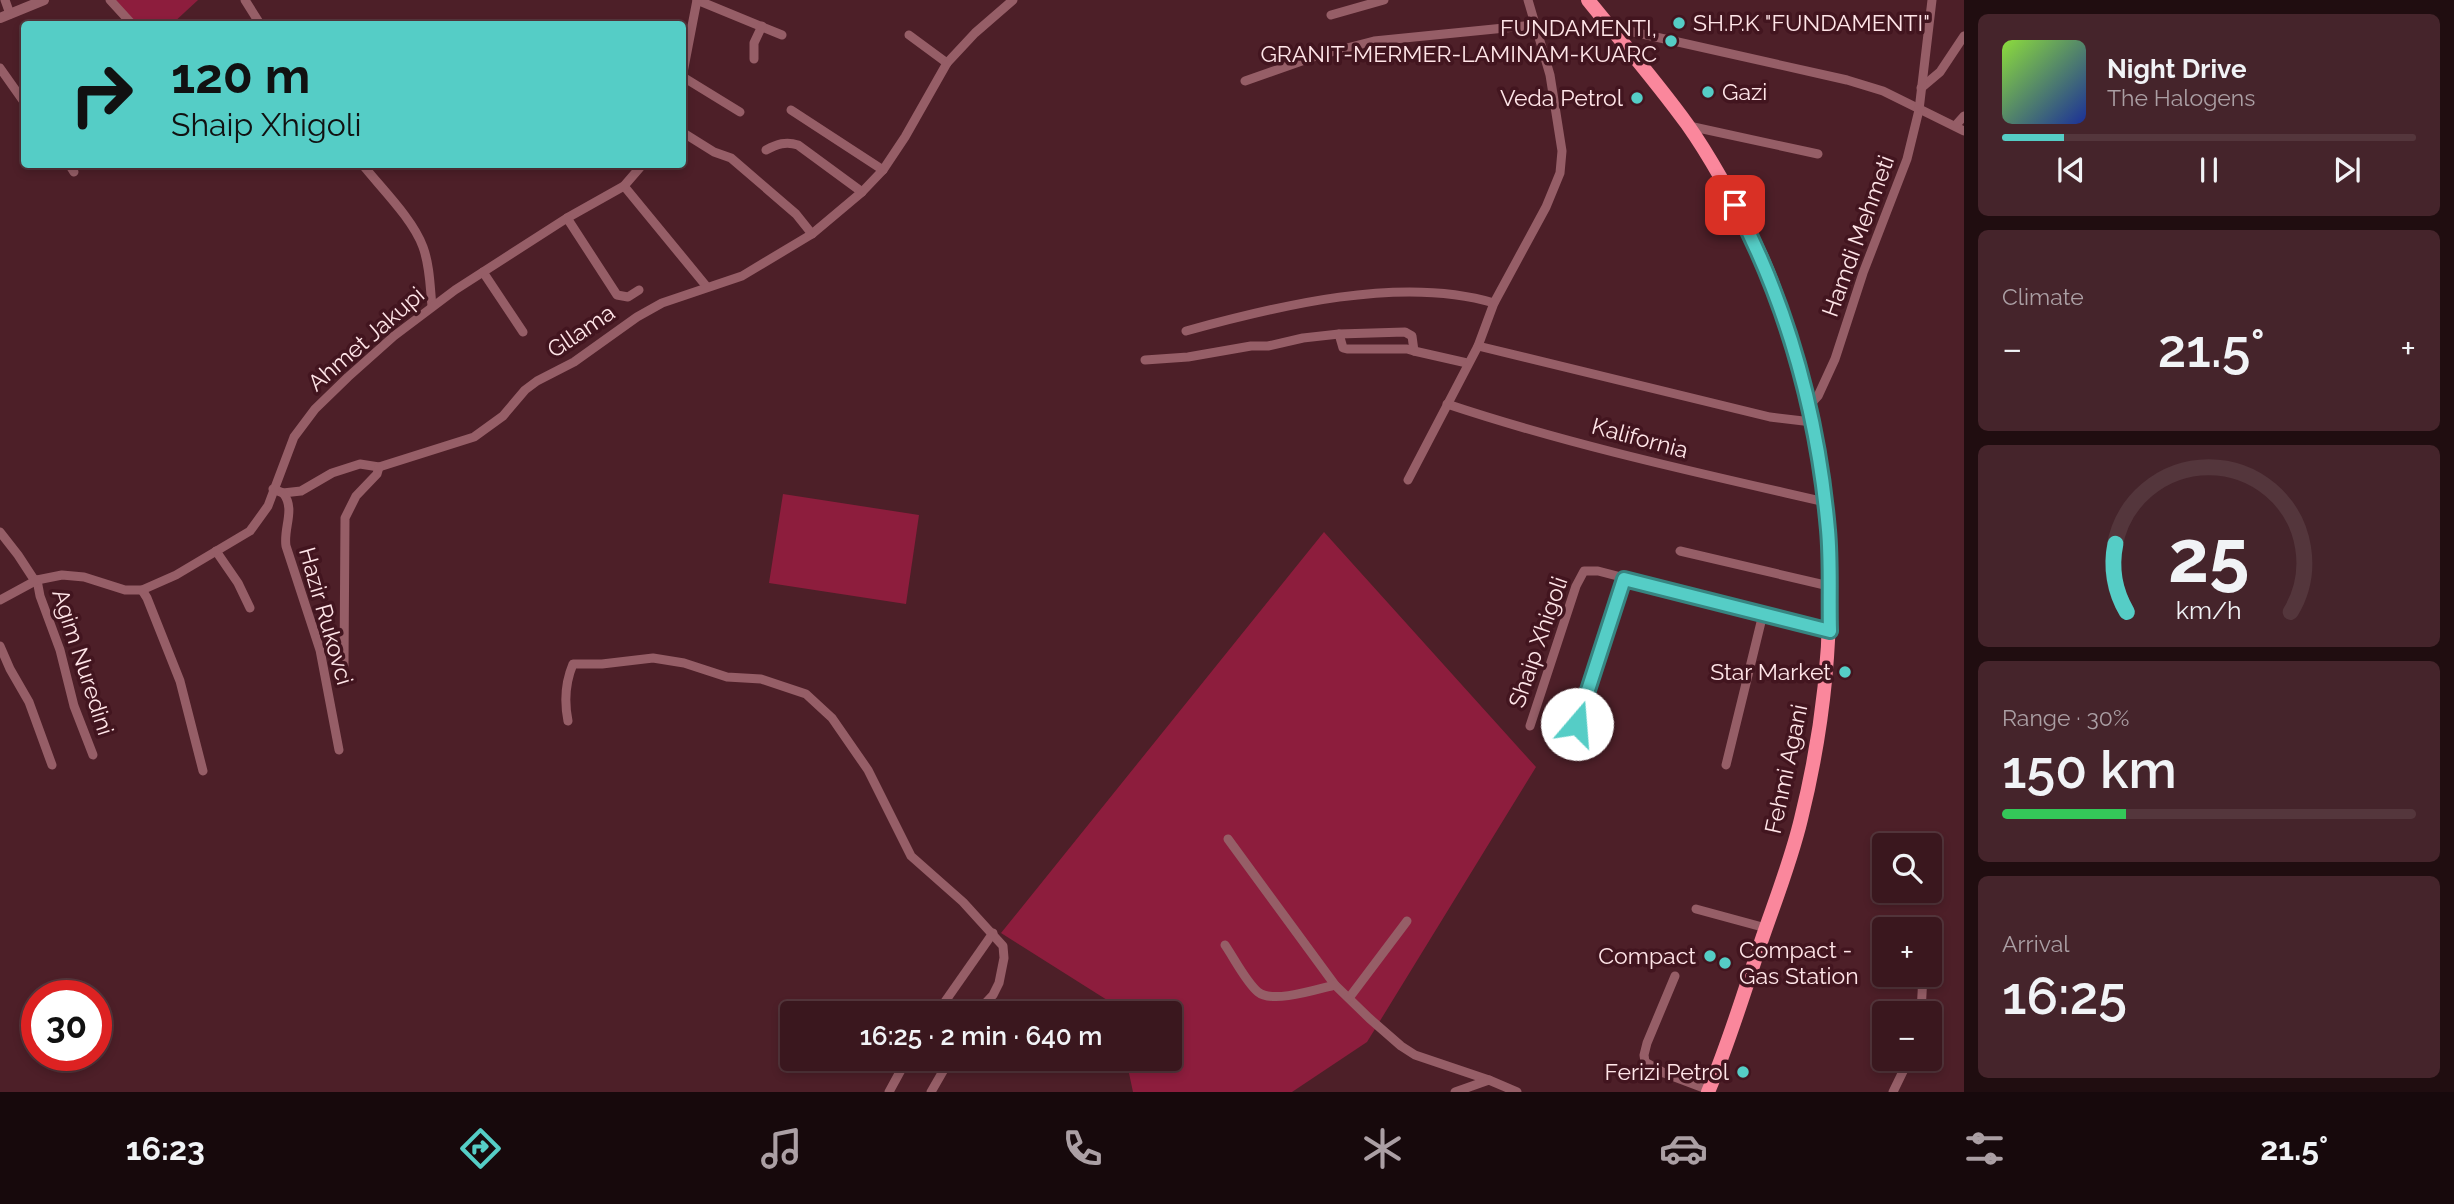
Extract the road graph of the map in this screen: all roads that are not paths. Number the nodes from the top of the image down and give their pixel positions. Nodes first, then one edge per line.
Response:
1 (5, 0) edge
2 (110, 0) edge
3 (245, 0) edge
4 (697, 0) edge
5 (1013, 0) edge
6 (1384, 0) edge
7 (1528, 0) edge
8 (1588, 0) edge
9 (1932, 0) edge
10 (41, 1) edge
11 (1331, 15) dead end
12 (5, 16) edge
13 (129, 21) edge
14 (258, 21) edge
15 (1535, 25) junction
16 (762, 26) junction
17 (1615, 31) junction
18 (782, 35) dead end
19 (909, 35) dead end
20 (1964, 36) edge
21 (754, 59) dead end
22 (686, 60) edge
23 (947, 63) junction
24 (0, 68) edge
25 (686, 79) edge
26 (1245, 81) dead end
27 (1921, 88) junction
28 (21, 98) edge
29 (790, 110) dead end
30 (1919, 110) junction
31 (740, 112) dead end
32 (1964, 116) edge
33 (1689, 126) junction
34 (1955, 126) junction
35 (1964, 131) edge
36 (686, 134) edge
37 (766, 150) dead end
38 (1818, 154) dead end
39 (365, 168) edge
40 (640, 168) edge
41 (883, 170) junction
42 (624, 186) junction
43 (862, 192) junction
44 (567, 218) junction
45 (812, 234) junction
46 (483, 272) junction
47 (707, 286) junction
48 (639, 290) dead end
49 (1494, 303) junction
50 (432, 306) junction
51 (1186, 331) dead end
52 (523, 332) dead end
53 (1339, 334) junction
54 (1478, 346) junction
55 (1414, 351) junction
56 (1145, 360) dead end
57 (1467, 363) junction
58 (1447, 404) junction
59 (1808, 407) junction
60 (1812, 422) junction
61 (379, 467) junction
62 (1408, 480) dead end
63 (273, 489) junction
64 (283, 493) junction
65 (1825, 502) junction
66 (0, 532) edge
67 (216, 551) junction
68 (1680, 551) dead end
69 (1624, 579) junction
70 (36, 581) junction
71 (1829, 586) junction
72 (142, 590) junction
73 (0, 600) edge
74 (250, 608) dead end
75 (1763, 614) junction
76 (1830, 631) junction
77 (0, 646) edge
78 (344, 665) dead end
79 (568, 722) dead end
80 (1530, 726) dead end
81 (339, 750) dead end
82 (1569, 750) dead end
83 (93, 755) dead end
84 (52, 765) dead end
85 (1726, 765) dead end
86 (204, 771) dead end
87 (1228, 839) dead end
88 (1696, 909) dead end
89 (1407, 921) dead end
90 (1766, 928) junction
91 (993, 933) junction
92 (1225, 946) dead end
93 (1675, 976) dead end
94 (1335, 985) junction
95 (1349, 998) junction
96 (945, 1001) edge
97 (987, 1001) edge
98 (900, 1071) edge
99 (943, 1071) edge
100 (1904, 1071) edge
101 (1489, 1080) junction
102 (1709, 1091) edge
103 (889, 1092) edge
104 (931, 1092) edge
105 (1455, 1092) edge
106 (1517, 1092) edge
107 (1894, 1092) edge

1 - 12 street
2 - 13 street
3 - 14 street
4 - 16 street
4 - 22 street
5 - 23 street, Gllama
6 - 11 street
7 - 15 street
8 - 17 main road, Fehmi Agani
9 - 27 street, Hamdi Mehmeti
10 - 12 street
15 - 26 street
15 - 49 street
16 - 18 street
16 - 21 street
17 - 30 street
17 - 33 main road, Fehmi Agani
19 - 23 street
20 - 27 street
23 - 41 street, Gllama
24 - 28 street
25 - 31 street
27 - 30 street, Hamdi Mehmeti
29 - 41 street
30 - 34 street
30 - 59 street, Hamdi Mehmeti
32 - 34 street
33 - 38 street
33 - 59 main road, Fehmi Agani
34 - 35 street
36 - 45 street
37 - 43 street
39 - 50 street
40 - 42 street, Ahmet Jakupi
41 - 43 street, Gllama
42 - 44 street, Ahmet Jakupi
42 - 47 street
43 - 45 street, Gllama
44 - 46 street, Ahmet Jakupi
44 - 48 street
45 - 47 street, Gllama
46 - 50 street, Ahmet Jakupi
46 - 52 street
47 - 61 street, Gllama
49 - 51 street
49 - 54 street
50 - 63 street, Ahmet Jakupi
53 - 55 street
53 - 55 street
53 - 56 street
54 - 57 street
54 - 60 street
55 - 57 street
57 - 58 street
58 - 62 street
58 - 65 street, Kalifornia
59 - 60 main road, Fehmi Agani
60 - 65 main road, Fehmi Agani
61 - 64 street, Gllama
61 - 78 street
63 - 64 street
63 - 67 street
64 - 81 street, Hazir Rukovci
65 - 71 main road, Fehmi Agani
66 - 70 street
67 - 72 street
67 - 74 street
68 - 71 street
69 - 75 street, Shaip Xhigoli
69 - 80 street, Shaip Xhigoli
69 - 82 street
70 - 72 street, Agim Nuredini
70 - 73 street, Agim Nuredini
70 - 83 street, Agim Nuredini
71 - 76 main road, Fehmi Agani
72 - 86 street
75 - 76 street, Shaip Xhigoli
75 - 85 street
76 - 90 main road, Fehmi Agani
77 - 84 street
79 - 91 street
87 - 94 street
88 - 90 street
89 - 95 street
90 - 102 main road, Fehmi Agani
91 - 96 street
91 - 97 street
92 - 94 street
93 - 102 street
94 - 95 street
95 - 101 street
98 - 103 street
99 - 104 street
100 - 107 street
101 - 105 street
101 - 106 street

